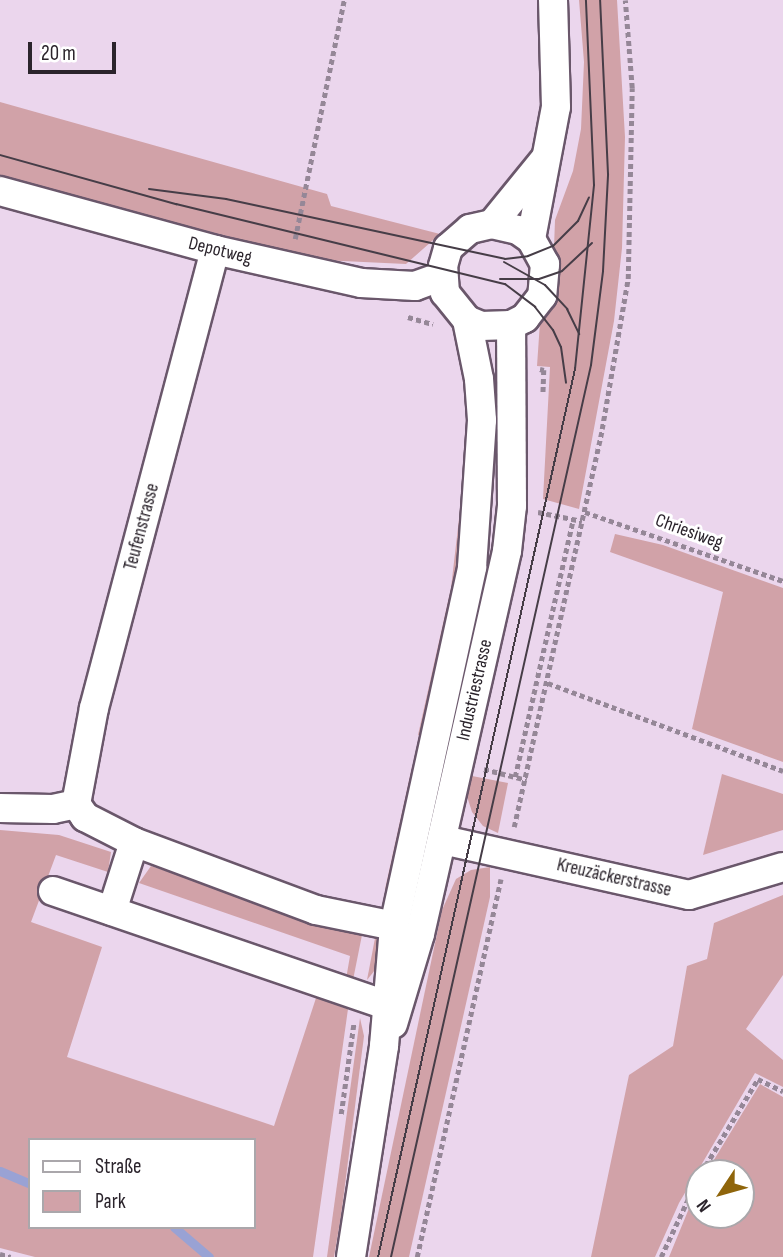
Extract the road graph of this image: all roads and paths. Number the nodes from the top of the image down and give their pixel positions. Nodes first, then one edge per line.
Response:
1 (344, 0) edge
2 (553, 0) edge
3 (625, 0) edge
4 (548, 154) junction
5 (0, 191) edge
6 (492, 223) junction
7 (531, 239) junction
8 (215, 250) junction
9 (289, 268) junction
10 (442, 276) junction
11 (405, 316) dead end
12 (454, 324) junction
13 (511, 325) junction
14 (585, 512) junction
15 (573, 520) dead end
16 (783, 581) edge
17 (548, 683) junction
18 (514, 747) dead end
19 (521, 748) junction
20 (783, 771) edge
21 (514, 777) dead end
22 (77, 807) junction
23 (0, 808) edge
24 (512, 837) dead end
25 (443, 840) junction
26 (134, 842) junction
27 (783, 867) edge
28 (503, 872) dead end
29 (54, 891) dead end
30 (113, 911) junction
31 (394, 926) junction
32 (386, 1005) junction
33 (384, 1046) junction
34 (783, 1091) edge
35 (709, 1159) edge
36 (685, 1206) edge
37 (0, 1254) edge
38 (11, 1257) edge
39 (351, 1257) edge
40 (417, 1257) edge
41 (661, 1257) edge

1 - 9 path
2 - 4 street
3 - 14 path
4 - 6 street
4 - 7 street
5 - 8 street, Depotweg
6 - 7 street
6 - 10 street
7 - 13 street
8 - 9 street, Depotweg
8 - 22 street, Teufenstrasse
9 - 10 street, Depotweg
10 - 12 street, Industriestrasse
11 - 12 path
12 - 13 street
12 - 31 street, Industriestrasse
13 - 25 street, Industriestrasse
14 - 16 path, Chriesiweg
14 - 17 path
15 - 19 path
17 - 20 path
17 - 24 path
18 - 19 path
19 - 21 path
22 - 23 street
22 - 26 street
25 - 27 street, Kreuzäckerstrasse
25 - 33 street, Industriestrasse
26 - 30 street
26 - 31 street
28 - 40 path
29 - 30 street
30 - 32 street
31 - 32 street, Industriestrasse
32 - 33 street, Industriestrasse
33 - 39 street, Industriestrasse
34 - 35 path
36 - 41 path
37 - 38 path

